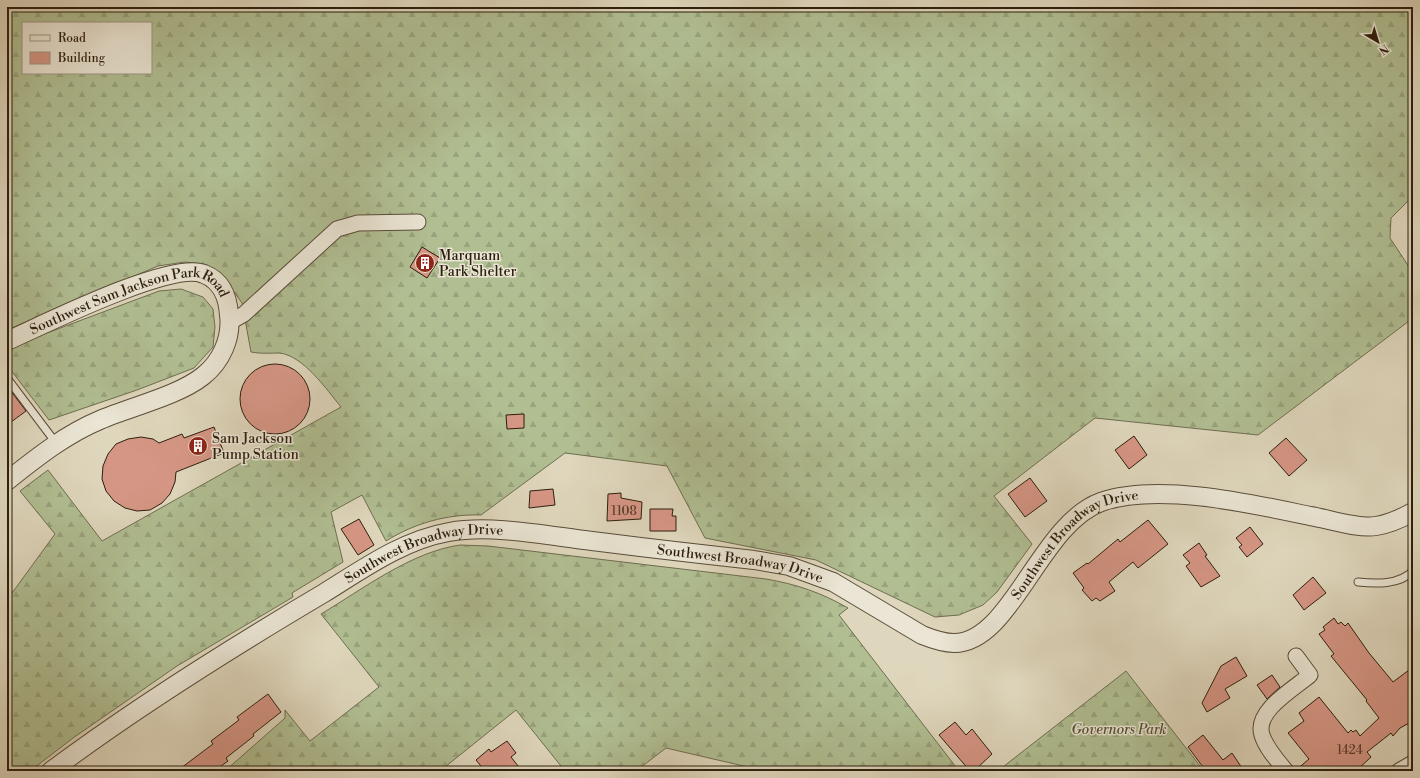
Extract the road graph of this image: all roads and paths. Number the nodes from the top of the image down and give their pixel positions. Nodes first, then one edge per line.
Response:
1 (418, 222) dead end
2 (230, 322) junction
3 (7, 341) edge
4 (7, 378) edge
5 (57, 444) junction
6 (7, 481) edge
7 (1413, 512) edge
8 (1413, 571) edge
9 (1358, 582) dead end
10 (1296, 656) dead end
11 (1413, 763) edge
12 (51, 771) edge
13 (1286, 771) edge
14 (1399, 771) edge

1 - 2 street
2 - 3 street, Southwest Sam Jackson Park Road
2 - 5 street, Southwest Sam Jackson Park Road
4 - 5 lane
5 - 6 street, Southwest Sam Jackson Park Road
7 - 12 street, Southwest Broadway Drive
8 - 9 lane
10 - 13 street
11 - 14 street

